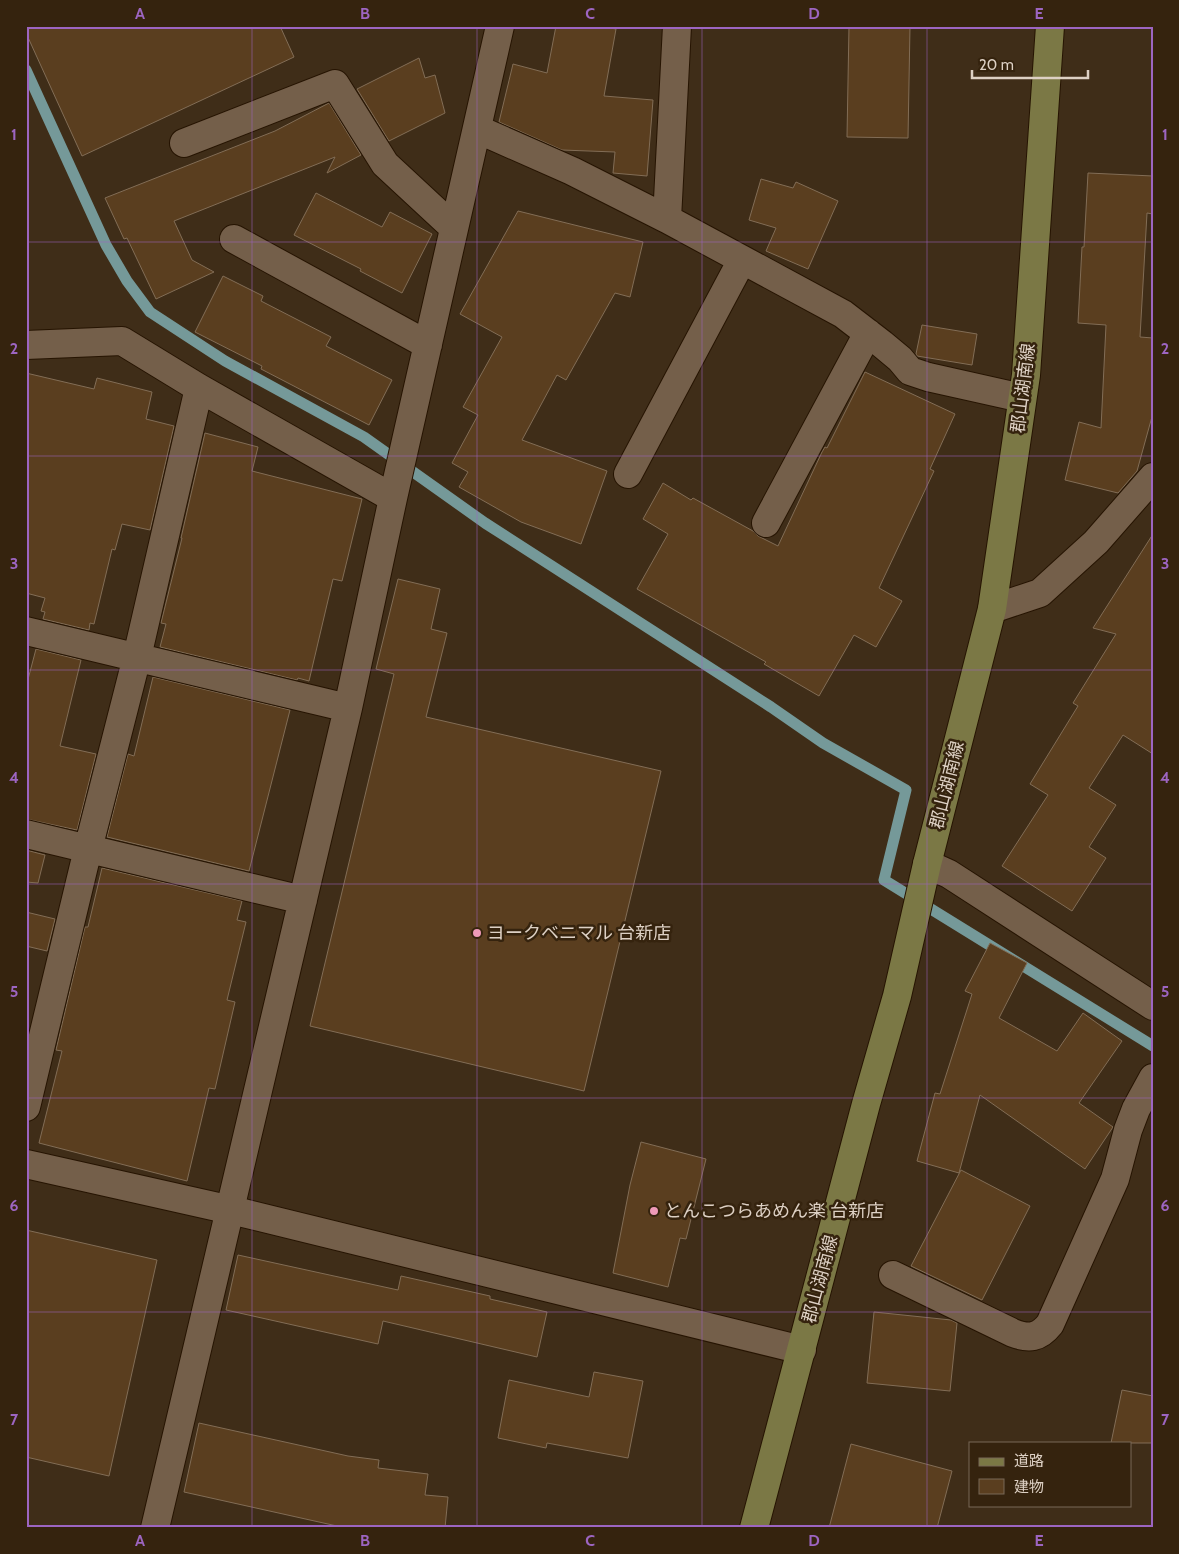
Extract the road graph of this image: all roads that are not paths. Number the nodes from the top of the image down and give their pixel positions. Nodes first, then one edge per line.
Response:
1 (500, 26) edge
2 (677, 26) edge
3 (1050, 26) edge
4 (477, 129) junction
5 (184, 143) dead end
6 (667, 219) junction
7 (454, 228) junction
8 (234, 239) dead end
9 (742, 260) junction
10 (868, 333) junction
11 (26, 345) edge
12 (428, 345) junction
13 (200, 388) junction
14 (1022, 398) junction
15 (628, 474) dead end
16 (1153, 477) edge
17 (394, 498) junction
18 (766, 523) dead end
19 (992, 608) junction
20 (26, 631) edge
21 (137, 657) junction
22 (348, 708) junction
23 (26, 834) edge
24 (88, 849) junction
25 (927, 864) junction
26 (303, 900) junction
27 (1153, 1006) edge
28 (1153, 1078) edge
29 (26, 1107) edge
30 (26, 1164) edge
31 (230, 1210) junction
32 (893, 1275) dead end
33 (802, 1350) junction
34 (155, 1528) edge
35 (754, 1528) edge

1 - 4 street
2 - 6 street
3 - 14 main road, 郡山湖南線
4 - 6 street
4 - 7 street
5 - 7 street
6 - 9 street
7 - 12 street
8 - 12 street
9 - 10 street
9 - 15 street
10 - 14 street
10 - 18 street
11 - 13 street
12 - 17 street
13 - 17 street
13 - 21 street
14 - 19 main road, 郡山湖南線
16 - 19 street
17 - 22 street
19 - 25 main road, 郡山湖南線
20 - 21 street
21 - 22 street
21 - 24 street
22 - 26 street
23 - 24 street
24 - 26 street
24 - 29 street
25 - 27 street
25 - 33 main road, 郡山湖南線
26 - 31 street
28 - 32 street
30 - 31 street
31 - 33 street
31 - 34 street
33 - 35 main road, 郡山湖南線

